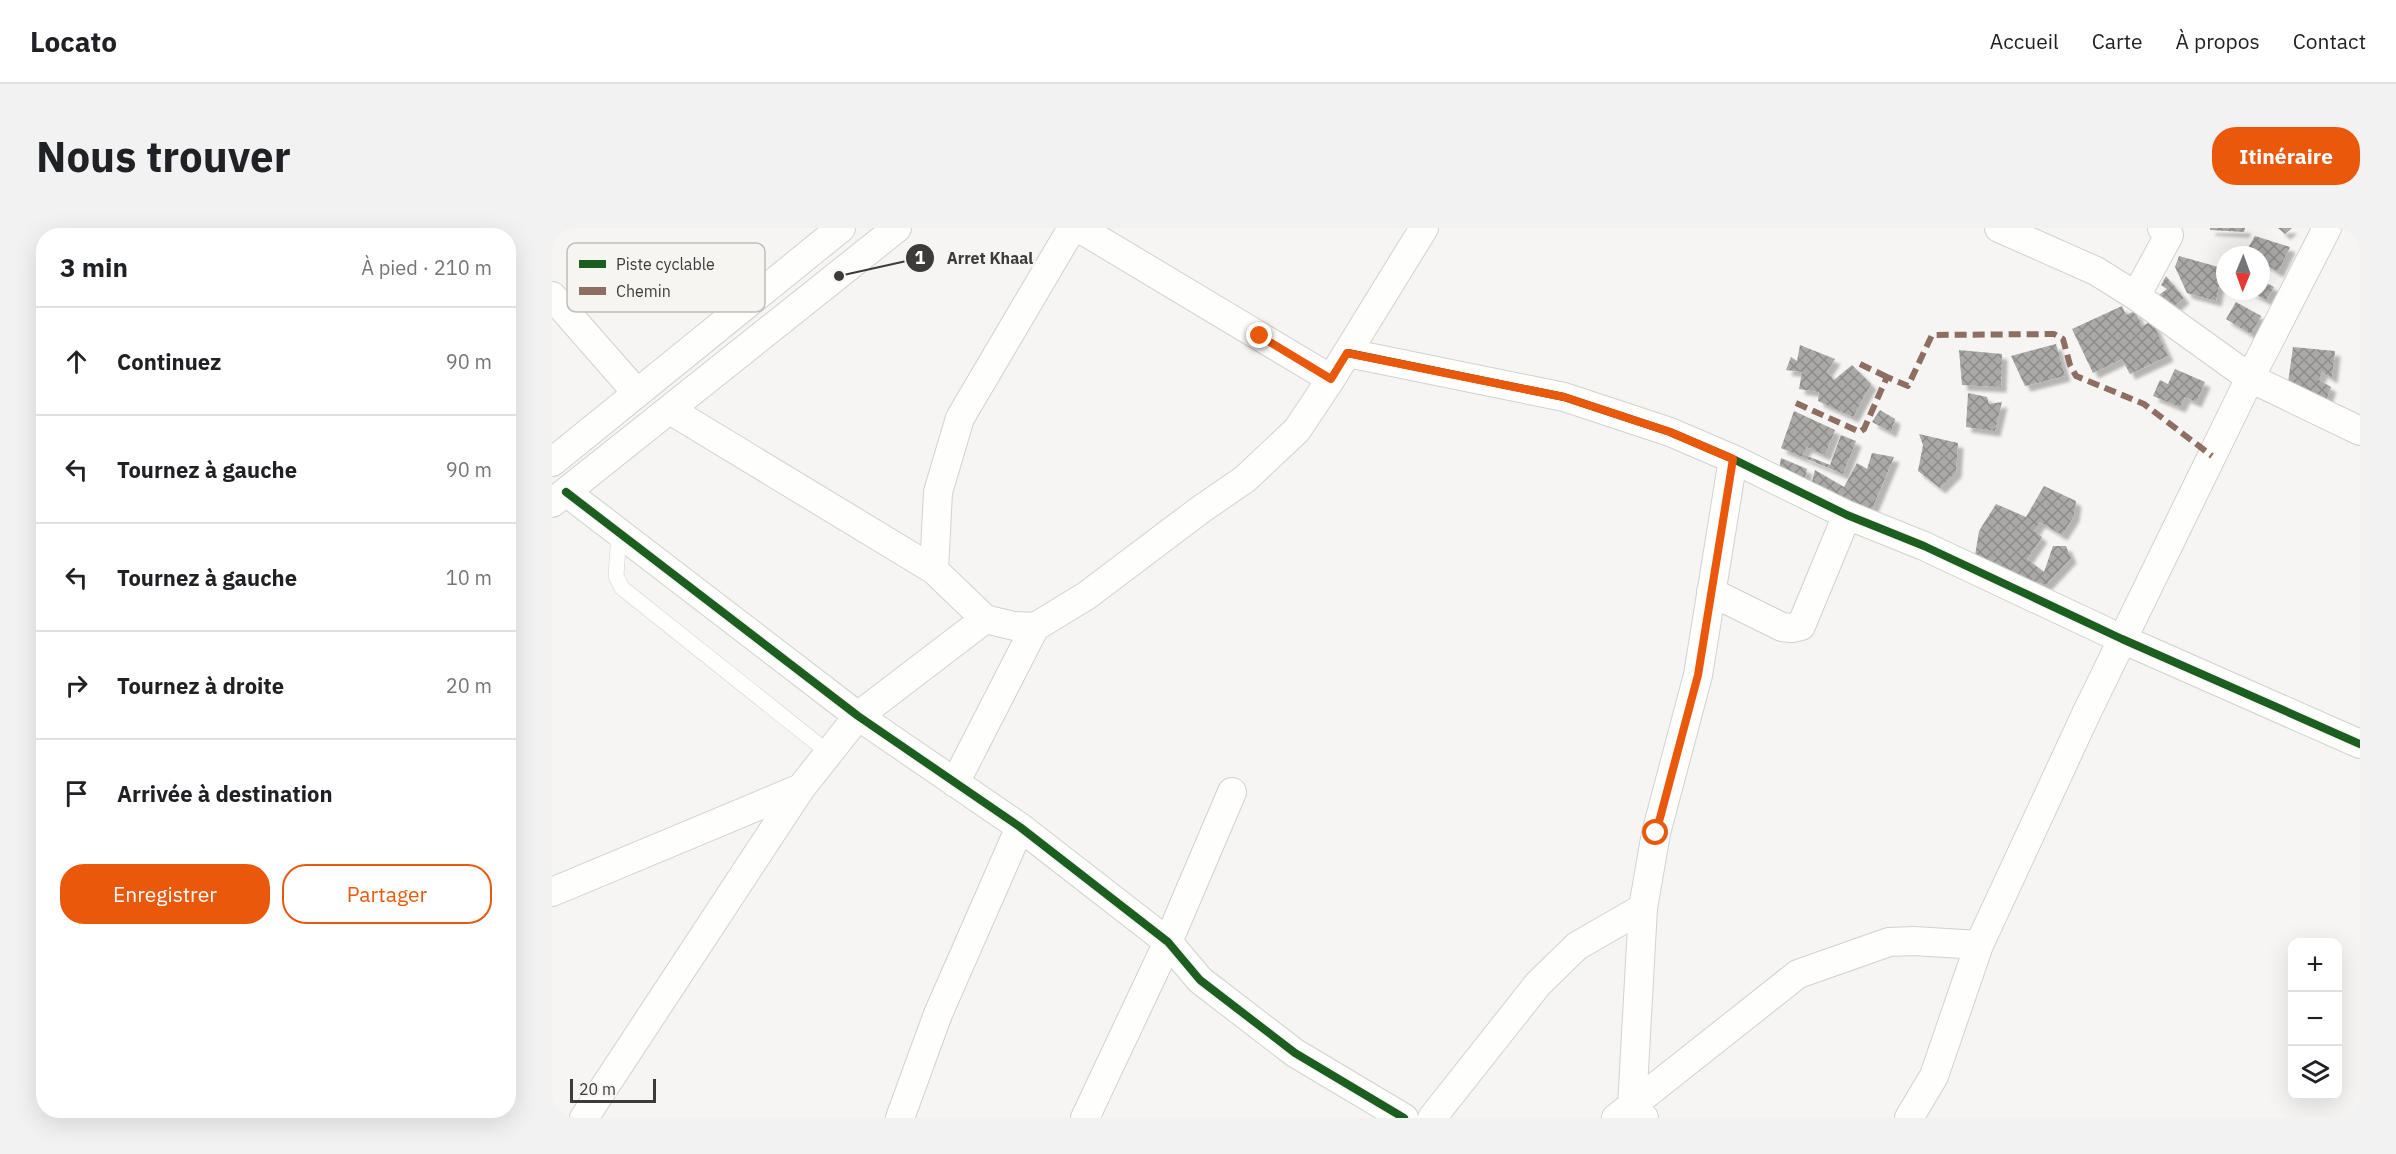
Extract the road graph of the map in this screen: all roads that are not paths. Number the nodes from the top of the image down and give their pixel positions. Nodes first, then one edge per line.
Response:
1 (841, 228) edge
2 (897, 228) edge
3 (1072, 228) edge
4 (1079, 228) edge
5 (1424, 228) edge
6 (2000, 228) edge
7 (2162, 228) edge
8 (2326, 228) edge
9 (765, 289) edge
10 (552, 296) edge
11 (2136, 296) junction
12 (737, 312) edge
13 (1347, 353) junction
14 (2250, 378) junction
15 (1331, 379) junction
16 (637, 393) junction
17 (670, 410) junction
18 (2360, 431) edge
19 (1733, 459) junction
20 (552, 462) edge
21 (559, 497) edge
22 (1848, 515) junction
23 (619, 533) junction
24 (934, 570) junction
25 (1711, 592) junction
26 (985, 619) junction
27 (1035, 627) junction
28 (2122, 639) junction
29 (858, 716) junction
30 (2360, 744) edge
31 (829, 753) junction
32 (955, 783) junction
33 (801, 788) junction
34 (1232, 792) dead end
35 (1020, 827) junction
36 (552, 892) edge
37 (1643, 908) junction
38 (1168, 942) junction
39 (1979, 945) junction
40 (1631, 1114) edge
41 (584, 1118) edge
42 (900, 1118) edge
43 (1085, 1118) edge
44 (1404, 1118) edge
45 (1432, 1118) edge
46 (1909, 1118) edge

1 - 9 street
2 - 17 street
3 - 24 street
4 - 15 street
5 - 13 street
6 - 11 street
7 - 11 street
8 - 14 street
10 - 16 street
11 - 14 street
12 - 16 street
13 - 15 street
13 - 19 street
14 - 18 street
14 - 28 street
15 - 27 street
16 - 20 street
17 - 21 street
17 - 24 street
19 - 22 street
19 - 25 street
21 - 23 street
22 - 25 street
22 - 28 street
23 - 29 street
23 - 31 lane
24 - 26 street
25 - 37 street
26 - 27 street
26 - 29 street
27 - 32 street
28 - 30 street
28 - 39 street
29 - 31 street
29 - 32 street
31 - 33 street
32 - 35 street
33 - 36 street
33 - 41 street
34 - 38 street
35 - 38 street
35 - 42 street
37 - 40 street
37 - 45 street
38 - 43 street
38 - 44 street
39 - 40 street
39 - 46 street

